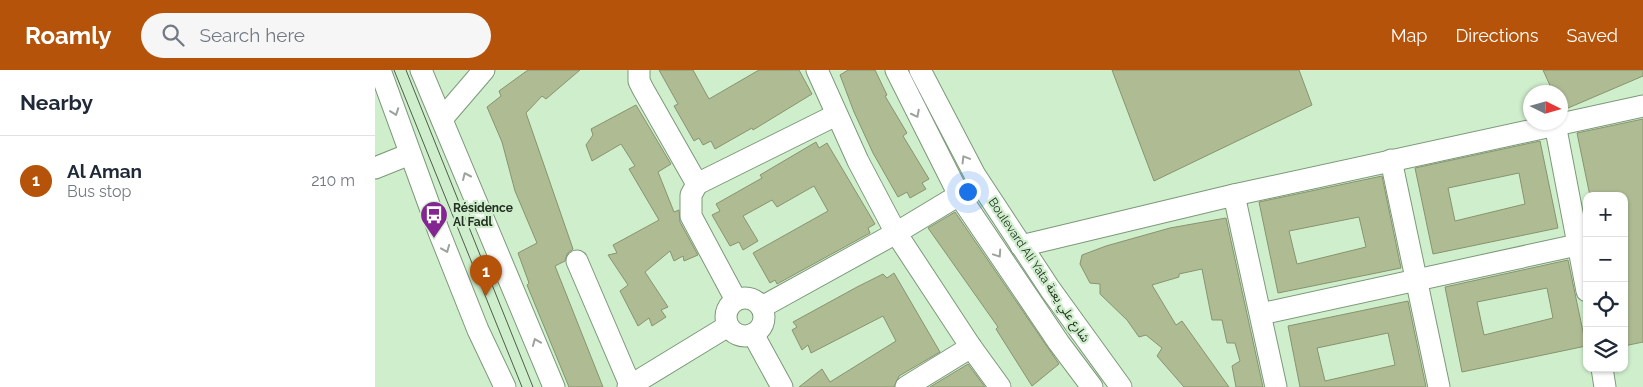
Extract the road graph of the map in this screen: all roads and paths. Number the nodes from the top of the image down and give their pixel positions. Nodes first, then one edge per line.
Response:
1 (380, 70) edge
2 (421, 70) edge
3 (484, 70) edge
4 (639, 70) edge
5 (817, 70) edge
6 (896, 70) edge
7 (920, 70) edge
8 (1643, 106) edge
9 (836, 115) junction
10 (442, 119) junction
11 (1568, 121) edge
12 (1528, 130) edge
13 (1556, 130) edge
14 (410, 154) junction
15 (1391, 160) junction
16 (375, 168) edge
17 (697, 184) junction
18 (959, 195) junction
19 (1234, 195) junction
20 (896, 233) junction
21 (1577, 245) junction
22 (1021, 246) junction
23 (577, 260) dead end
24 (1416, 279) junction
25 (1585, 282) edge
26 (736, 300) junction
27 (762, 307) junction
28 (1261, 314) junction
29 (728, 326) junction
30 (753, 334) junction
31 (971, 347) junction
32 (1603, 372) edge
33 (630, 386) edge
34 (505, 387) edge
35 (554, 387) edge
36 (782, 387) edge
37 (907, 387) edge
38 (1000, 387) edge
39 (1092, 387) edge
40 (1121, 387) edge
41 (1276, 387) edge
42 (1439, 387) edge
43 (1605, 387) edge

1 -> 14 street
2 - 10 street
3 - 10 street
4 - 17 street
5 - 9 street
6 -> 18 street, Boulevard Ali Yata شارع علي يعتة
22 -> 7 street, Boulevard Ali Yata شارع علي يعتة
8 - 11 street
9 - 17 street
9 - 20 street
35 -> 10 street
12 - 15 street
13 - 21 street
14 - 16 street
14 -> 34 street
15 - 19 street
15 - 24 street
17 - 26 street
18 - 20 street
18 -> 39 street, Boulevard Ali Yata شارع علي يعتة
19 - 22 street
19 - 28 street
20 - 27 street
20 - 31 street
21 - 24 street
21 - 25 street
22 - 40 street, Boulevard Ali Yata شارع علي يعتة
23 - 33 street
24 - 28 street
24 - 42 street
26 - 27 street
26 - 29 street
27 - 30 street
28 - 41 street
29 - 30 street
29 - 33 street
30 - 36 street
31 - 37 street
31 - 38 street
32 - 43 street

